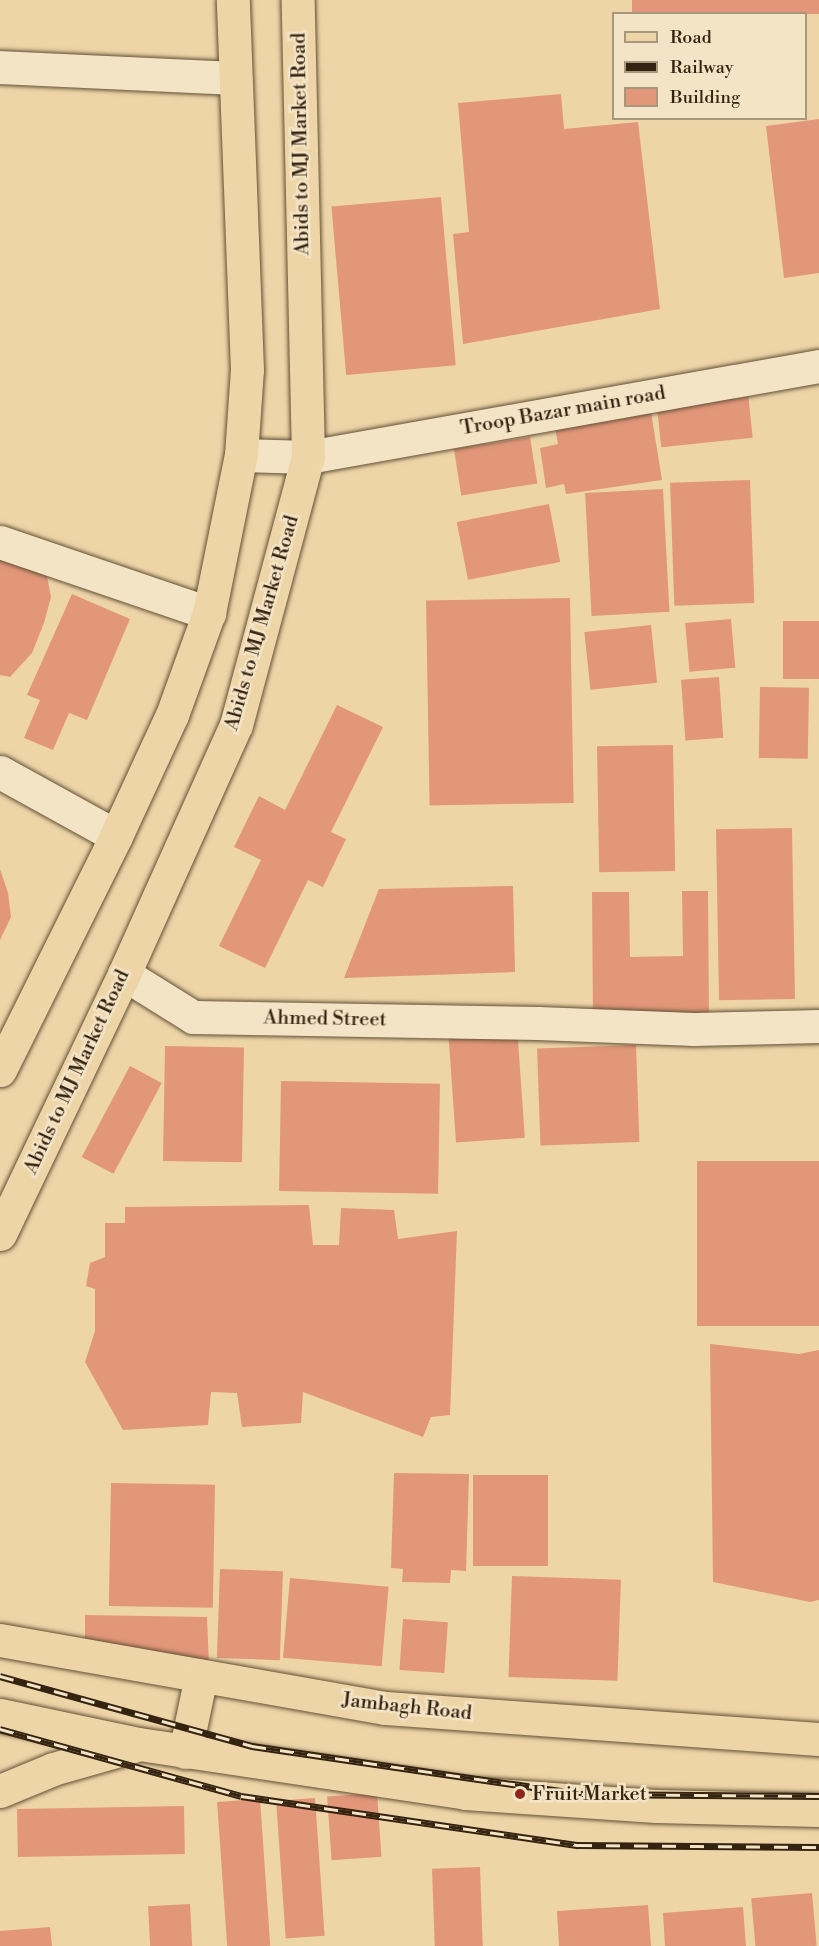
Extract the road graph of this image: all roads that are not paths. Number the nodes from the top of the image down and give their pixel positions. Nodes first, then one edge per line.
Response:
1 (233, 0) edge
2 (298, 0) edge
3 (0, 67) edge
4 (236, 78) junction
5 (819, 366) edge
6 (241, 454) junction
7 (308, 457) junction
8 (0, 542) edge
9 (208, 613) junction
10 (0, 772) edge
11 (116, 837) junction
12 (124, 974) junction
13 (819, 1026) edge
14 (0, 1070) edge
15 (0, 1234) edge
16 (0, 1640) edge
17 (201, 1676) junction
18 (0, 1715) edge
19 (819, 1739) edge
20 (139, 1744) junction
21 (185, 1752) junction
22 (0, 1791) edge
23 (819, 1810) edge

1 - 4 main road
2 - 7 main road, Abids to MJ Market Road
3 - 4 street
4 - 6 main road
5 - 7 street, Troop Bazar main road
6 - 7 street, Troop Bazar main road
6 - 9 main road
7 - 12 main road, Abids to MJ Market Road
8 - 9 street
9 - 11 main road
10 - 11 street
11 - 14 main road
12 - 13 street, Ahmed Street
12 - 15 main road, Abids to MJ Market Road
16 - 17 main road, Jambagh Road
17 - 19 main road, Jambagh Road
17 - 21 main road
18 - 20 main road
20 - 21 main road
20 - 22 main road
21 - 23 main road

